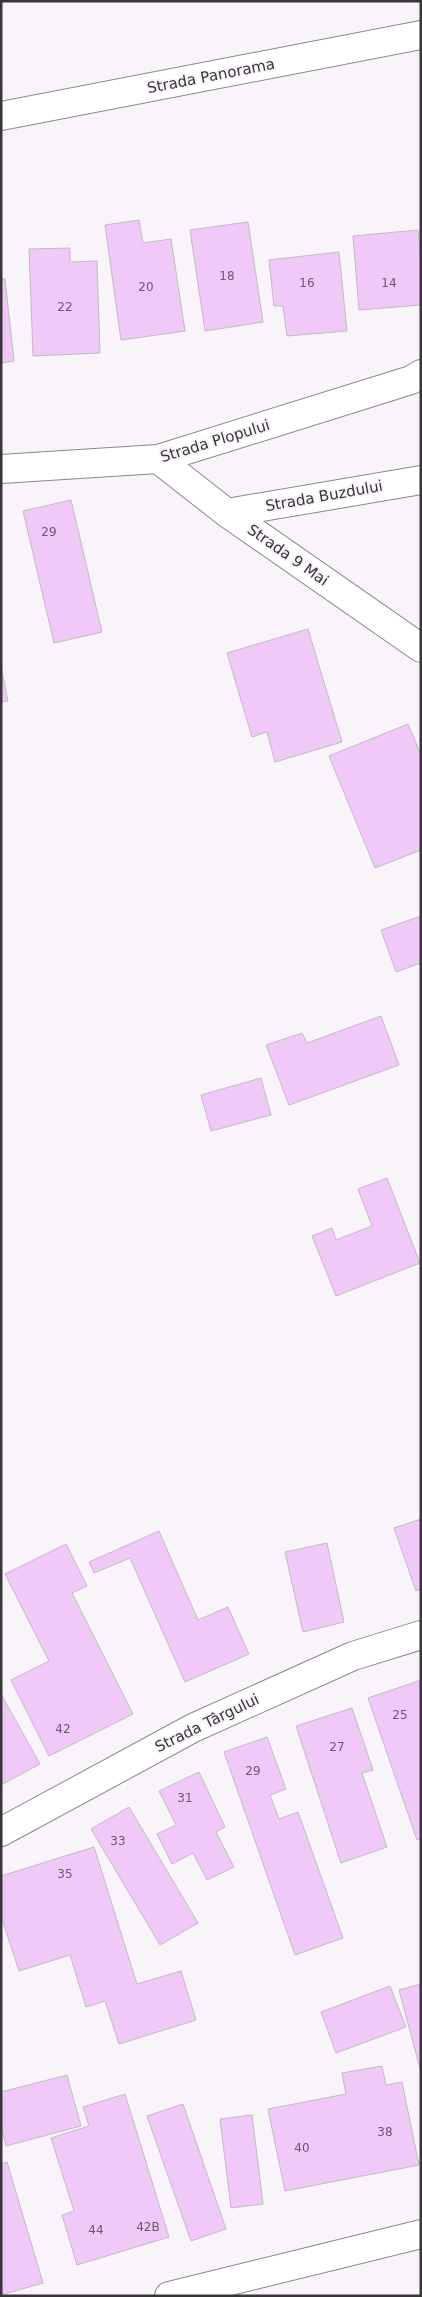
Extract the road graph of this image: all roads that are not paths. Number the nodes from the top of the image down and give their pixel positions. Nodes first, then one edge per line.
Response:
1 (421, 35) edge
2 (1, 116) edge
3 (421, 374) edge
4 (158, 459) junction
5 (1, 469) edge
6 (421, 480) edge
7 (227, 513) junction
8 (421, 648) edge
9 (421, 1635) edge
10 (1, 1832) edge
11 (421, 2234) edge
12 (169, 2296) edge

1 - 2 street, Strada Panorama
3 - 4 street, Strada Plopului
4 - 5 street, Strada Plopului
4 - 7 street, Strada 9 Mai
6 - 7 street, Strada Buzdului
7 - 8 street, Strada 9 Mai
9 - 10 street, Strada Târgului
11 - 12 street

